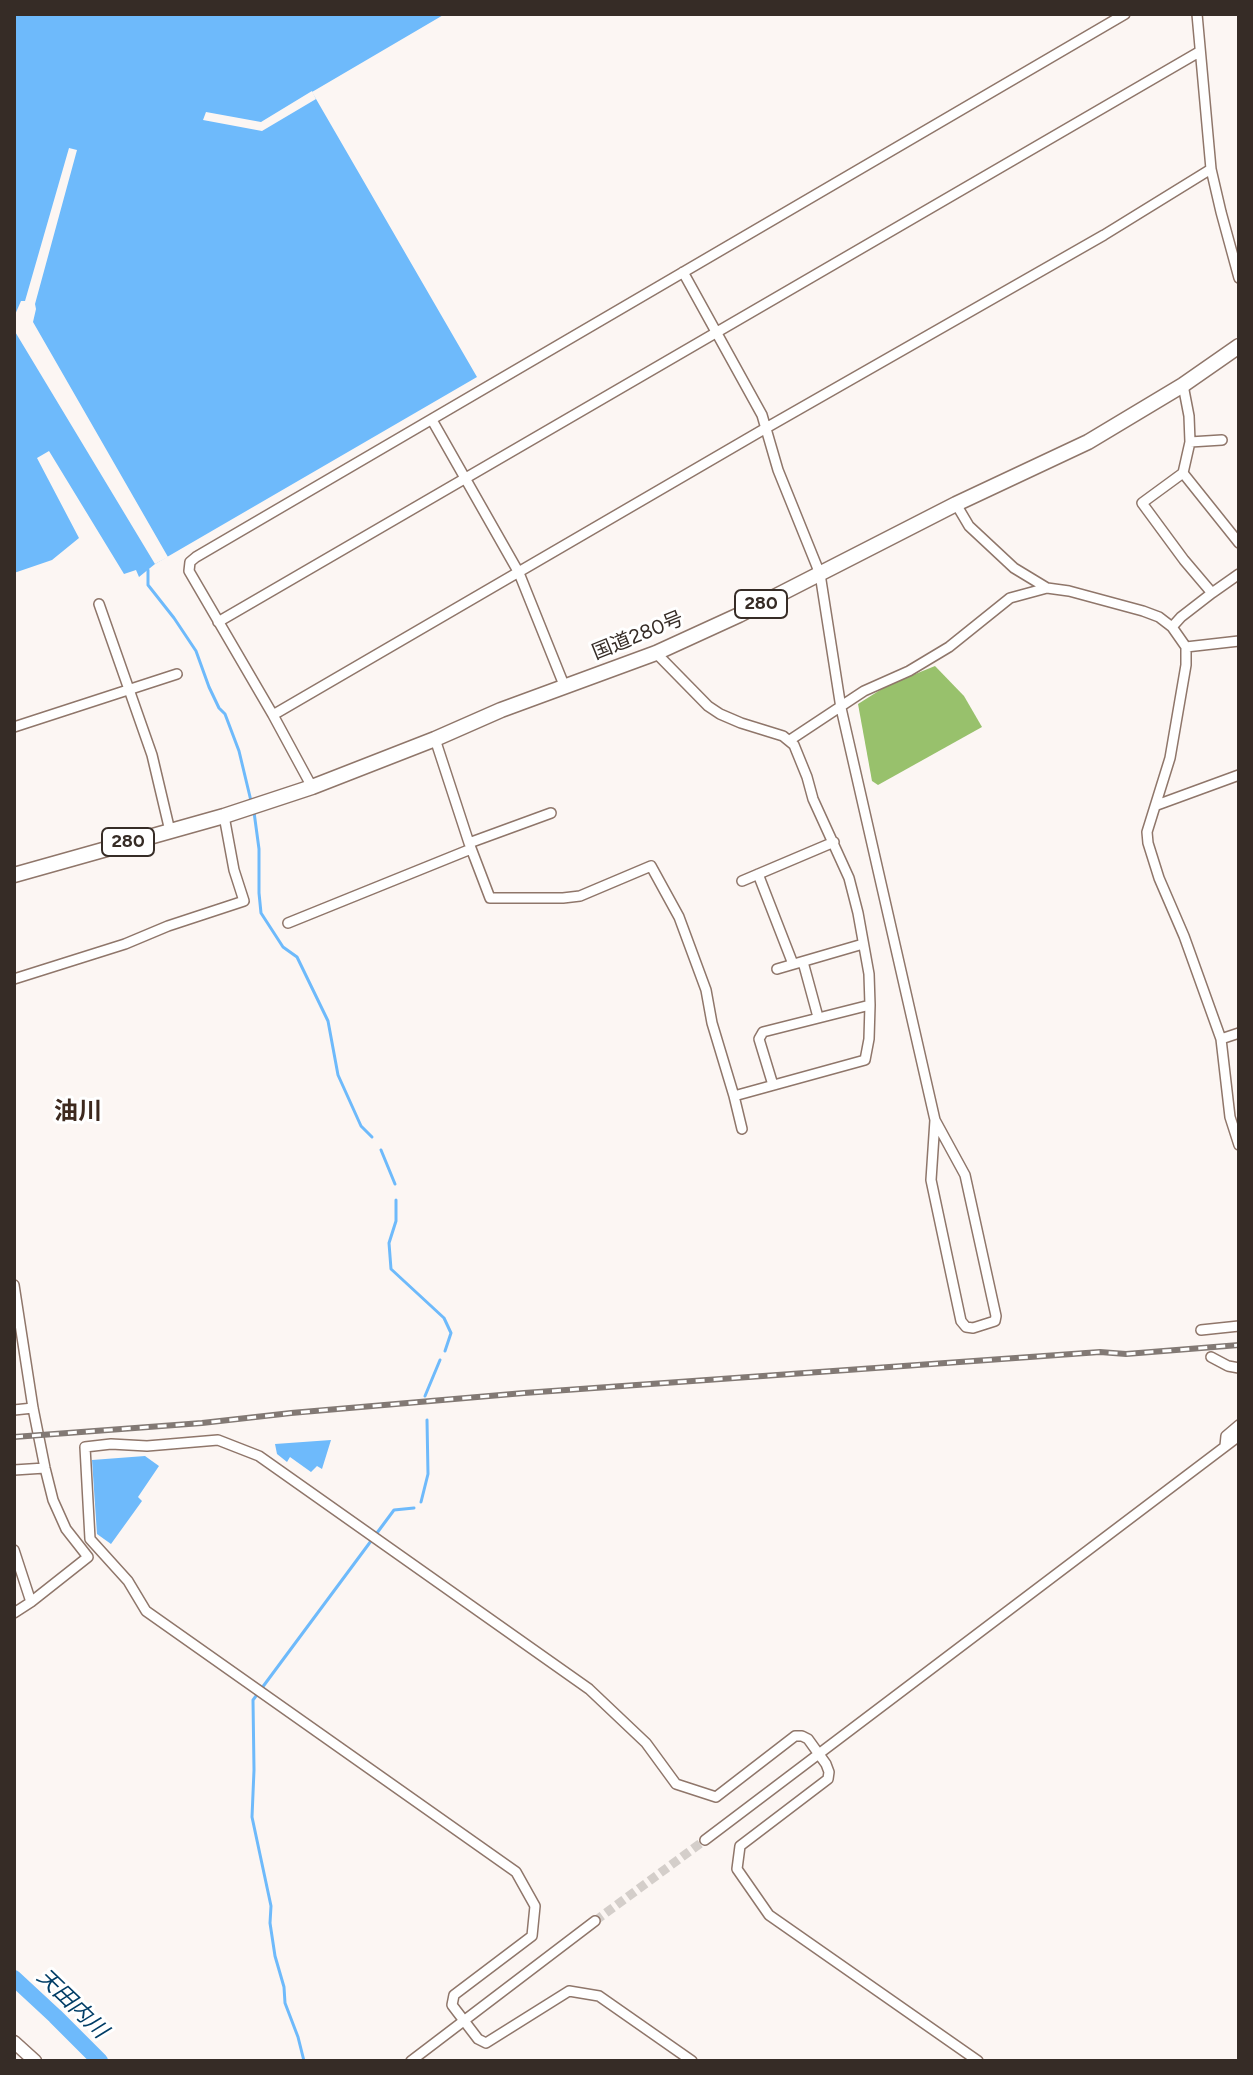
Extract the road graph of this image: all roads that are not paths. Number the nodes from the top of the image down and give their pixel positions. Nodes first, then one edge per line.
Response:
1 (1125, 14) edge
2 (1197, 14) edge
3 (1199, 52) junction
4 (1211, 169) junction
5 (683, 272) junction
6 (1239, 278) edge
7 (718, 332) junction
8 (1239, 346) edge
9 (1183, 385) junction
10 (432, 420) junction
11 (766, 428) junction
12 (1222, 440) dead end
13 (1190, 442) junction
14 (1183, 473) junction
15 (465, 479) junction
16 (956, 504) junction
17 (1239, 543) edge
18 (519, 573) junction
19 (820, 574) junction
20 (1239, 574) edge
21 (1047, 588) junction
22 (1212, 593) junction
23 (99, 604) dead end
24 (218, 622) junction
25 (1172, 627) junction
26 (1239, 641) edge
27 (1186, 647) junction
28 (656, 653) junction
29 (177, 674) dead end
30 (564, 685) junction
31 (129, 689) junction
32 (841, 708) junction
33 (273, 715) junction
34 (14, 727) edge
35 (435, 739) junction
36 (790, 740) junction
37 (1239, 775) edge
38 (312, 787) junction
39 (1157, 805) junction
40 (551, 813) dead end
41 (224, 816) junction
42 (170, 831) junction
43 (834, 842) junction
44 (470, 846) junction
45 (758, 874) junction
46 (14, 875) edge
47 (742, 881) dead end
48 (288, 923) dead end
49 (863, 944) junction
50 (798, 963) junction
51 (777, 969) dead end
52 (14, 979) edge
53 (870, 1005) junction
54 (818, 1017) junction
55 (1239, 1033) edge
56 (1221, 1039) junction
57 (773, 1085) junction
58 (734, 1096) junction
59 (935, 1120) junction
60 (742, 1129) dead end
61 (1239, 1145) edge
62 (14, 1285) edge
63 (1239, 1326) edge
64 (17, 1328) edge
65 (1201, 1330) dead end
66 (1211, 1357) dead end
67 (1239, 1368) edge
68 (33, 1408) junction
69 (14, 1410) edge
70 (1239, 1425) edge
71 (1239, 1436) edge
72 (1225, 1446) junction
73 (45, 1468) junction
74 (14, 1470) edge
75 (14, 1550) edge
76 (31, 1602) junction
77 (14, 1613) edge
78 (818, 1752) junction
79 (705, 1840) tunnel mouth
80 (595, 1921) tunnel mouth
81 (465, 2020) junction
82 (14, 2042) edge
83 (35, 2061) edge
84 (411, 2061) edge
85 (692, 2061) edge
86 (978, 2061) edge

1 - 5 street
2 - 3 street
3 - 4 street
3 - 7 street
4 - 6 street
4 - 11 street
5 - 7 street
5 - 10 street
7 - 11 street
7 - 15 street
8 - 9 highway, 国道280号 / 280
9 - 13 street
9 - 16 highway, 国道280号 / 280
10 - 15 street
10 - 24 street
11 - 18 street
11 - 19 street
12 - 13 street
13 - 14 street
14 - 17 street
14 - 22 street
15 - 18 street
15 - 24 street
16 - 19 highway, 国道280号 / 280
16 - 21 street
18 - 30 street
18 - 33 street
19 - 28 highway, 国道280号 / 280
19 - 32 street
20 - 22 street
21 - 25 street
21 - 32 street
22 - 25 street
23 - 31 street
24 - 33 street
25 - 27 street
26 - 27 street
27 - 39 street
28 - 30 highway, 国道280号 / 280
28 - 36 street
29 - 31 street
30 - 35 highway, 国道280号 / 280
31 - 34 street
31 - 42 street
32 - 36 street
32 - 59 street
33 - 38 street
35 - 38 highway, 国道280号 / 280
35 - 44 street
36 - 43 street
37 - 39 street
38 - 41 highway, 国道280号 / 280
39 - 56 street
40 - 44 street
41 - 42 highway, 国道280号 / 280
41 - 52 street
42 - 46 highway, 国道280号 / 280
43 - 45 street
43 - 49 street
44 - 48 street
44 - 58 street
45 - 47 street
45 - 50 street
49 - 50 street
49 - 53 street
50 - 51 street
50 - 54 street
53 - 54 street
53 - 57 street
54 - 57 street
55 - 56 street
56 - 61 street
57 - 58 street
58 - 60 street
59 - 59 street
62 - 64 street
63 - 65 street
64 - 68 street
66 - 67 street
68 - 69 street
68 - 73 street
70 - 72 street
71 - 72 street
72 - 78 street
73 - 74 street
73 - 76 street
75 - 76 street
76 - 77 street
78 - 79 street
78 - 81 street
78 - 86 street
80 - 81 street
81 - 84 street
81 - 85 street
82 - 83 main road

